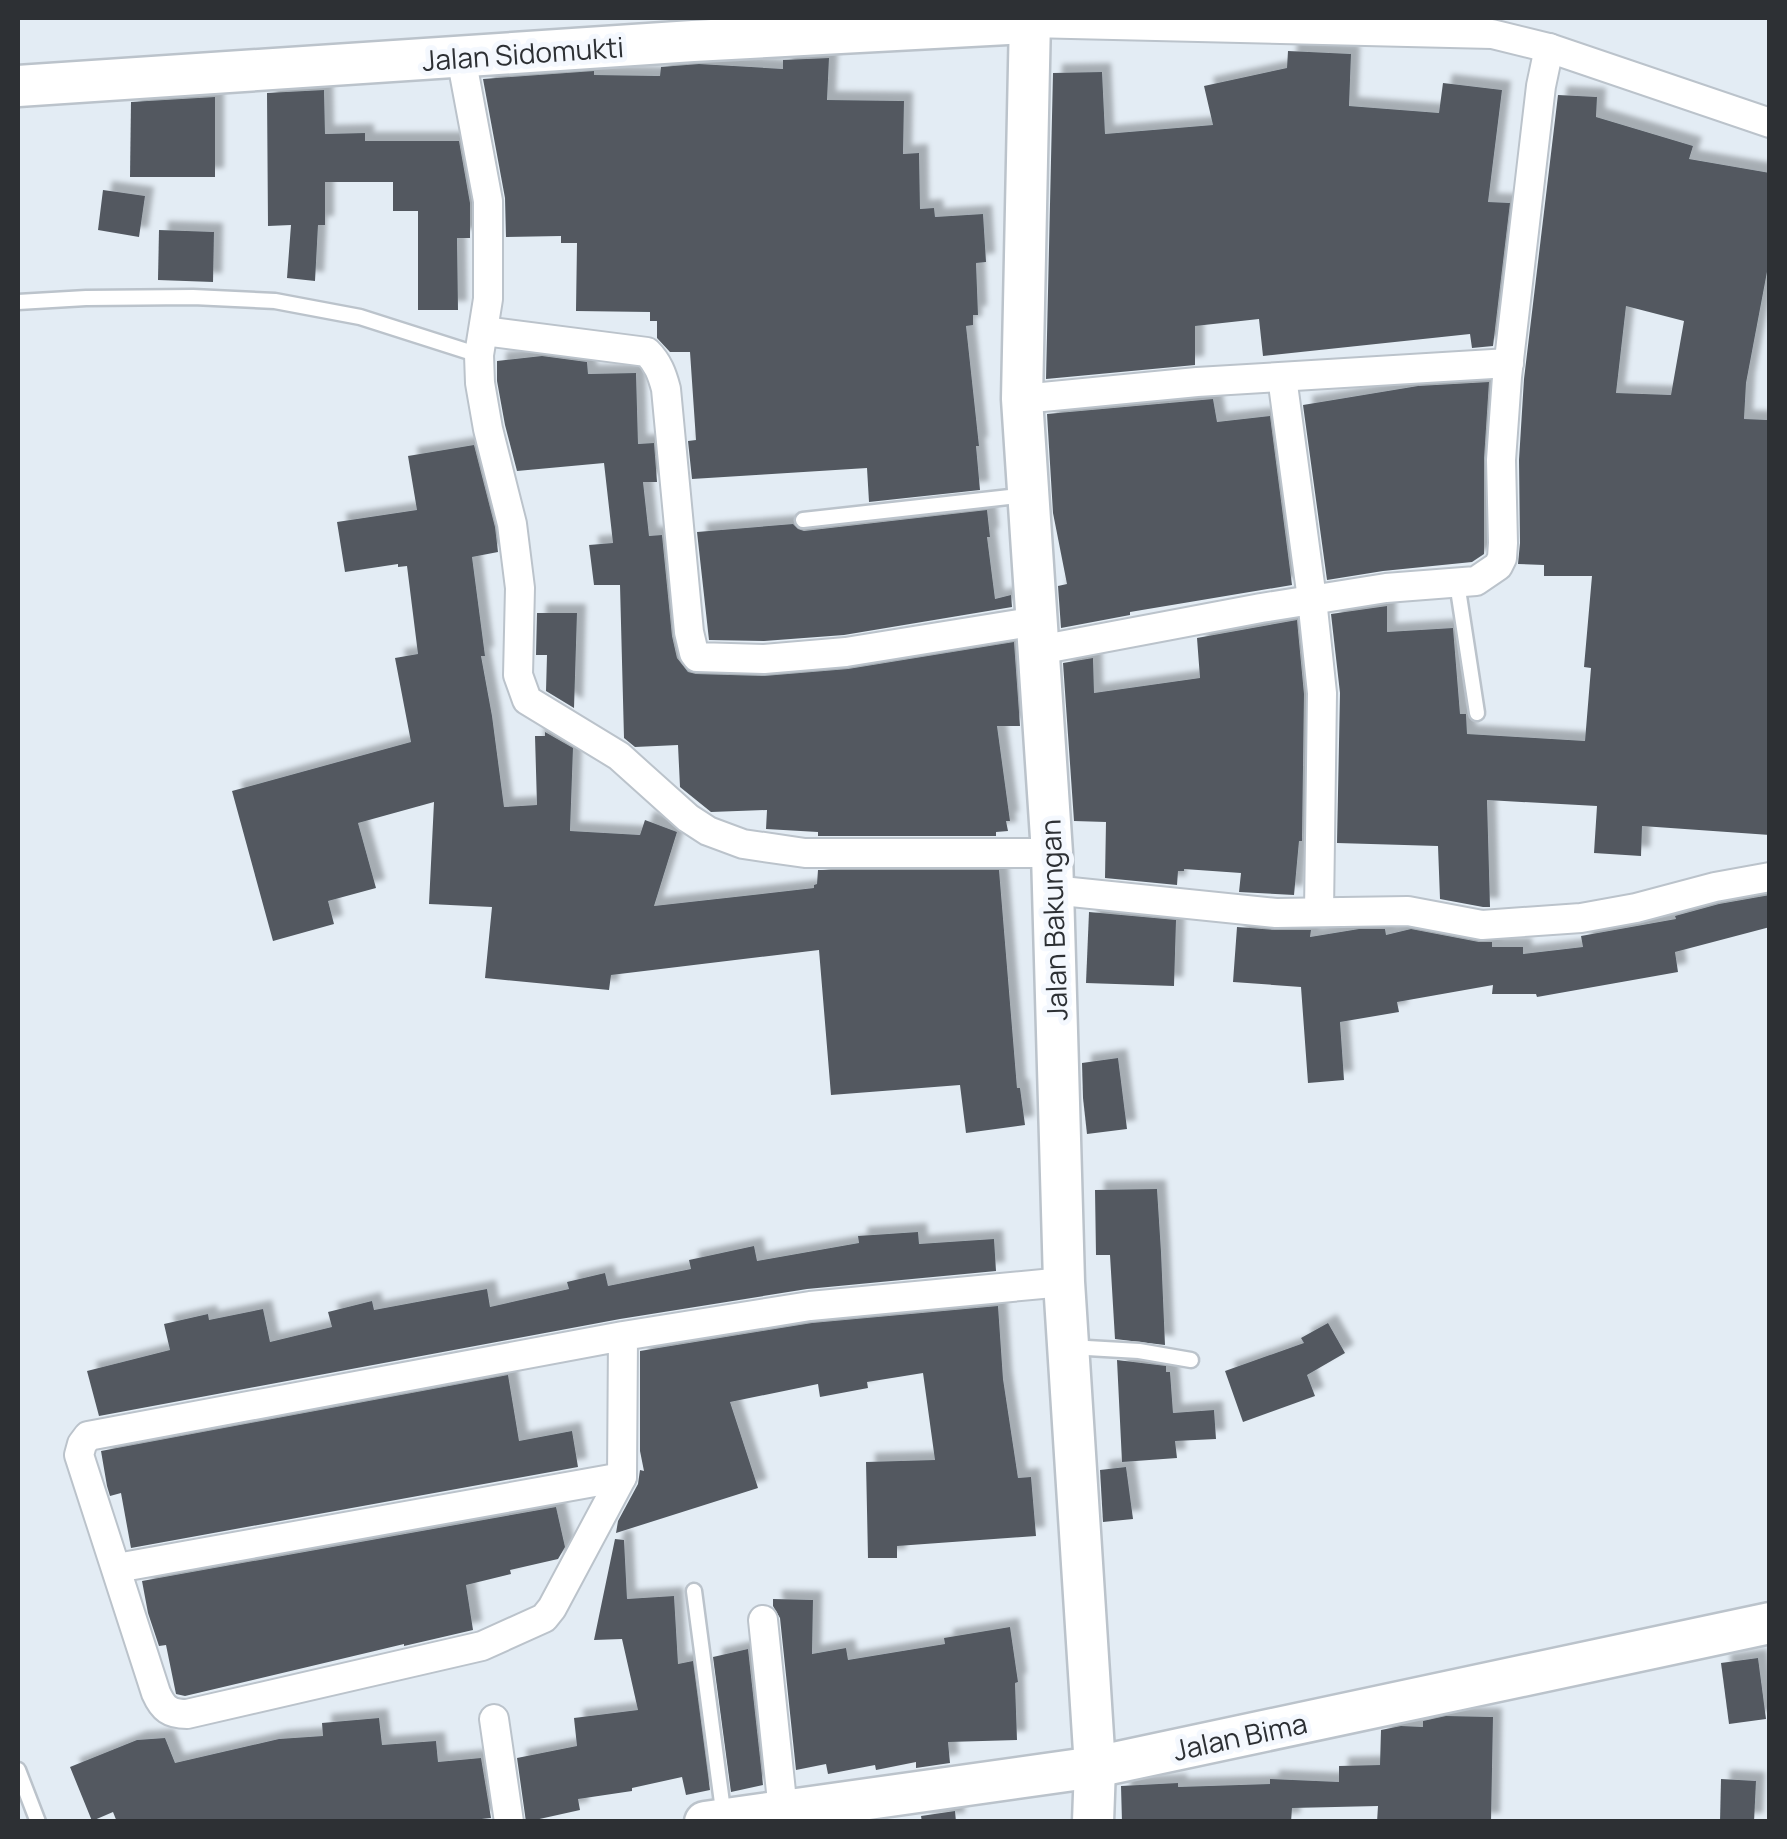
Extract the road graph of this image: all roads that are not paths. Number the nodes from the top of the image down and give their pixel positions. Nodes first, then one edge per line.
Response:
1 (1029, 20) edge
2 (1387, 24) edge
3 (1549, 48) junction
4 (461, 57) junction
5 (18, 86) edge
6 (1770, 123) edge
7 (18, 302) edge
8 (482, 343) junction
9 (1508, 362) junction
10 (1282, 377) junction
11 (1022, 399) junction
12 (1028, 495) junction
13 (803, 520) dead end
14 (1457, 582) junction
15 (1312, 600) junction
16 (1038, 636) junction
17 (1477, 713) dead end
18 (1052, 871) junction
19 (1770, 877) edge
20 (1319, 912) junction
21 (1064, 1282) junction
22 (623, 1336) junction
23 (1069, 1347) junction
24 (1190, 1360) dead end
25 (622, 1477) junction
26 (117, 1568) junction
27 (694, 1591) dead end
28 (763, 1620) dead end
29 (1770, 1623) edge
30 (494, 1719) dead end
31 (1095, 1767) junction
32 (18, 1770) edge
33 (783, 1811) junction
34 (714, 1820) edge
35 (38, 1822) edge
36 (510, 1822) edge
37 (1093, 1822) edge

1 - 2 street
1 - 4 main road, Jalan Sidomukti
1 - 11 main road, Jalan Bakungan
2 - 3 street
3 - 6 street
3 - 9 street
4 - 5 main road, Jalan Sidomukti
4 - 8 street
7 - 8 lane
8 - 16 street
8 - 18 street
9 - 10 street
9 - 14 street
10 - 11 street
10 - 15 street
11 - 12 main road, Jalan Bakungan
12 - 13 lane
12 - 16 main road, Jalan Bakungan
14 - 15 street
14 - 17 lane
15 - 16 street
15 - 20 street
16 - 18 main road, Jalan Bakungan
18 - 20 street
18 - 21 main road, Jalan Bakungan
19 - 20 street
21 - 22 street
21 - 23 main road, Jalan Bakungan
22 - 25 street
22 - 26 street
23 - 24 lane
23 - 31 main road, Jalan Bakungan
25 - 26 street
25 - 26 street
27 - 34 lane
28 - 33 street
29 - 31 main road, Jalan Bima
30 - 36 street
31 - 33 main road, Jalan Bima
31 - 37 main road, Jalan Bakungan
32 - 35 lane
33 - 34 main road, Jalan Bima

